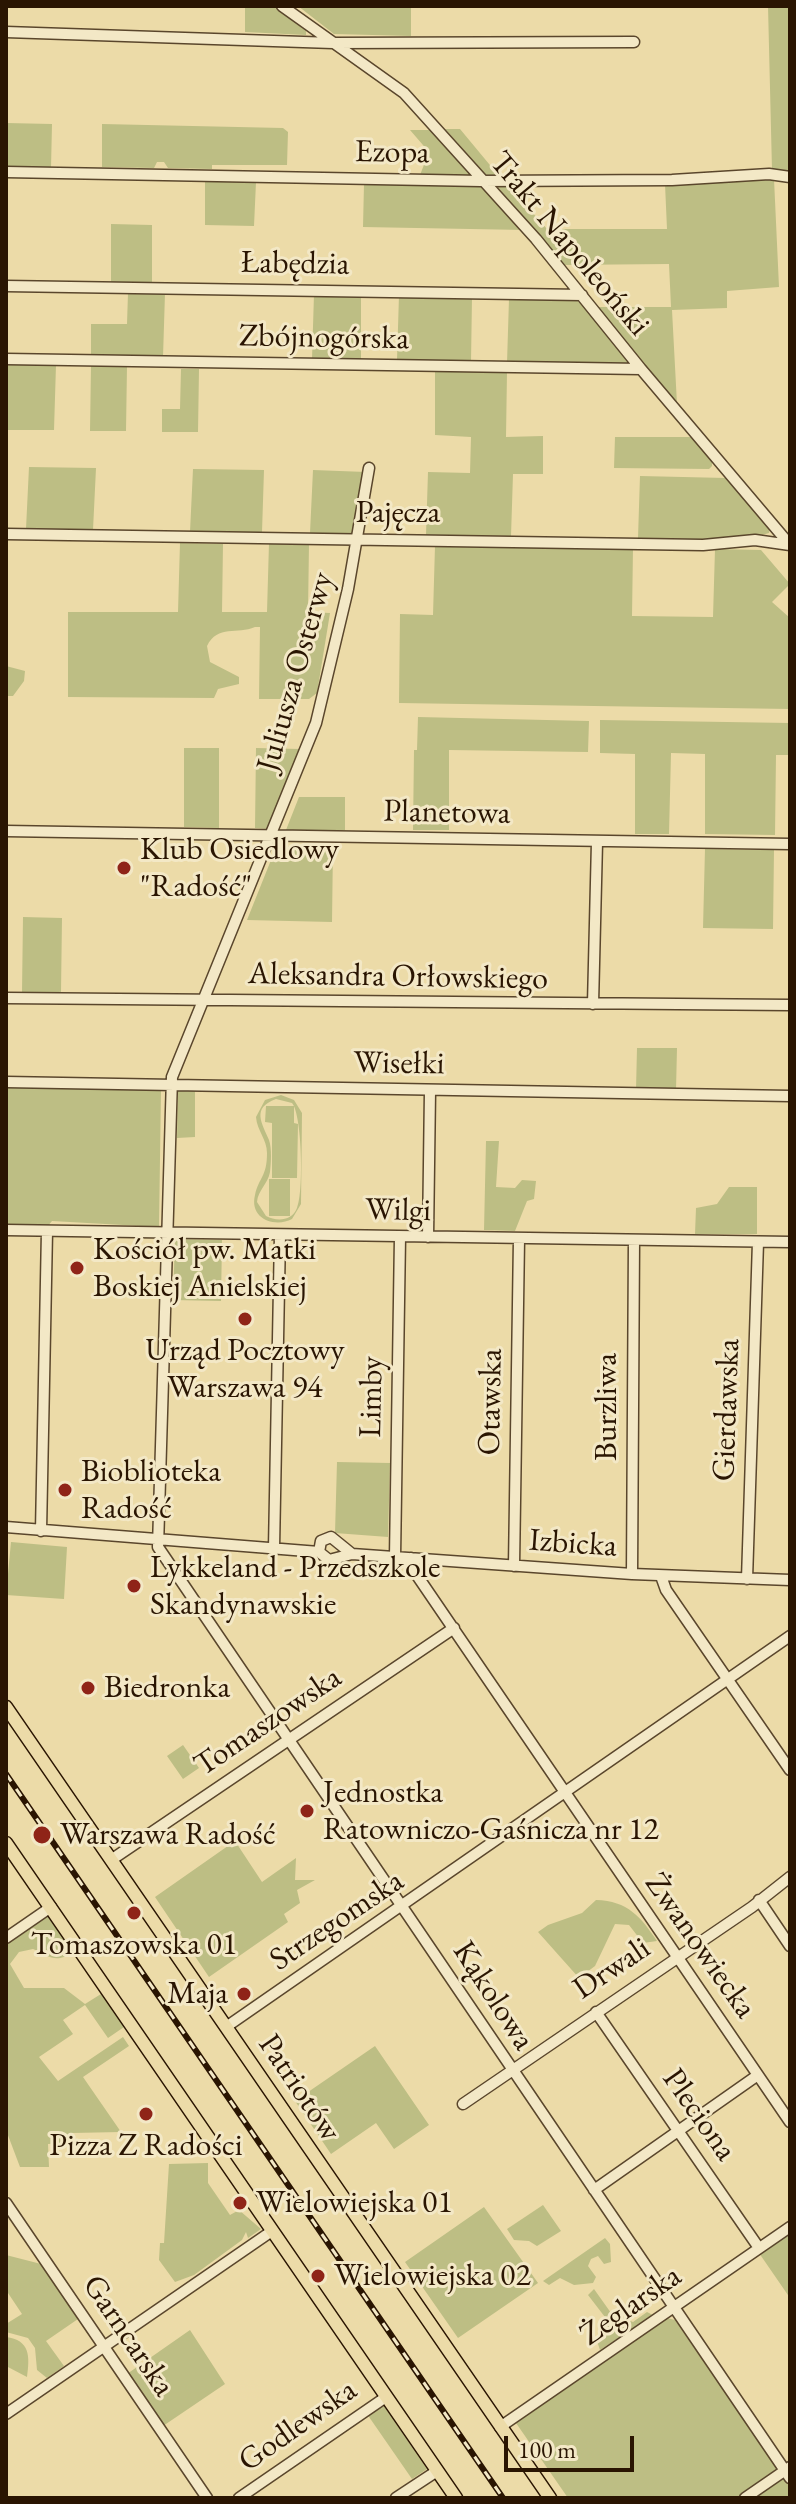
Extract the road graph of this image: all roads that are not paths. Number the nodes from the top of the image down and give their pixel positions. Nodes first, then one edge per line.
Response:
1 (282, 6) edge
2 (6, 32) edge
3 (634, 42) dead end
4 (333, 43) junction
5 (6, 172) edge
6 (790, 177) edge
7 (481, 181) junction
8 (6, 286) edge
9 (582, 295) junction
10 (6, 359) edge
11 (641, 369) junction
12 (369, 468) dead end
13 (6, 534) edge
14 (358, 539) junction
15 (790, 545) edge
16 (6, 831) edge
17 (272, 836) junction
18 (597, 842) junction
19 (790, 844) edge
20 (6, 998) edge
21 (202, 1000) junction
22 (593, 1004) junction
23 (790, 1005) edge
24 (6, 1082) edge
25 (171, 1086) junction
26 (430, 1091) junction
27 (790, 1096) edge
28 (6, 1230) edge
29 (47, 1231) junction
30 (165, 1233) junction
31 (280, 1235) junction
32 (400, 1237) junction
33 (428, 1237) junction
34 (519, 1239) junction
35 (634, 1240) junction
36 (758, 1242) junction
37 (790, 1242) edge
38 (6, 1527) edge
39 (41, 1531) junction
40 (158, 1540) junction
41 (274, 1548) junction
42 (341, 1550) junction
43 (319, 1552) junction
44 (395, 1557) junction
45 (411, 1558) junction
46 (514, 1566) junction
47 (632, 1574) junction
48 (661, 1576) junction
49 (747, 1579) junction
50 (790, 1580) edge
51 (454, 1628) junction
52 (790, 1636) edge
53 (727, 1680) junction
54 (6, 1707) edge
55 (288, 1742) junction
56 (790, 1770) edge
57 (563, 1795) junction
58 (6, 1843) edge
59 (111, 1860) junction
60 (790, 1877) edge
61 (759, 1900) junction
62 (51, 1907) junction
63 (403, 1907) junction
64 (6, 1938) edge
65 (790, 1946) edge
66 (676, 1957) junction
67 (596, 2012) junction
68 (226, 2027) junction
69 (511, 2071) junction
70 (758, 2075) junction
71 (463, 2104) dead end
72 (790, 2122) edge
73 (677, 2130) junction
74 (594, 2190) junction
75 (6, 2203) edge
76 (790, 2227) edge
77 (272, 2231) junction
78 (759, 2248) junction
79 (674, 2308) junction
80 (104, 2347) junction
81 (386, 2397) junction
82 (6, 2414) edge
83 (500, 2427) junction
84 (437, 2471) junction
85 (788, 2472) edge
86 (207, 2498) edge
87 (239, 2498) edge
88 (396, 2498) edge
89 (456, 2498) edge
90 (550, 2498) edge
91 (745, 2498) edge

1 - 4 street, Trakt Napoleoński
2 - 4 street
3 - 4 street
4 - 7 street, Trakt Napoleoński
5 - 7 street, Ezopa
6 - 7 street, Ezopa
7 - 9 street, Trakt Napoleoński
8 - 9 street, Łabędzia
9 - 11 street, Trakt Napoleoński
10 - 11 street, Zbójnogórska
11 - 15 street, Trakt Napoleoński
12 - 14 street, Juliusza Osterwy
13 - 14 street, Pajęcza
14 - 15 street, Pajęcza
14 - 17 street, Juliusza Osterwy
16 - 17 street, Planetowa
17 - 18 street, Planetowa
17 - 21 street, Juliusza Osterwy
18 - 19 street, Planetowa
18 - 22 street
20 - 21 street, Aleksandra Orłowskiego
21 - 22 street, Aleksandra Orłowskiego
21 - 25 street, Juliusza Osterwy
22 - 23 street, Aleksandra Orłowskiego
24 - 25 street, Wisełki
25 - 26 street, Wisełki
25 - 30 street, Juliusza Osterwy
26 - 27 street, Wisełki
26 - 33 street
28 - 29 street, Wilgi
29 - 30 street, Wilgi
29 - 39 street
30 - 31 street, Wilgi
30 - 40 street, Juliusza Osterwy
31 - 32 street, Wilgi
31 - 41 street
32 - 33 street, Wilgi
32 - 44 street, Limby
33 - 34 street, Wilgi
34 - 35 street, Wilgi
34 - 46 street, Otawska
35 - 36 street, Wilgi
35 - 47 street, Burzliwa
36 - 37 street, Wilgi
36 - 49 street, Gierdawska
38 - 39 street
39 - 40 street
40 - 41 street
40 - 55 street, Kąkolowa
41 - 43 street
42 - 43 street
42 - 43 street
42 - 44 street, Izbicka
44 - 45 street, Izbicka
45 - 46 street, Izbicka
45 - 51 street, Żwanowiecka
46 - 47 street, Izbicka
47 - 48 street, Izbicka
48 - 49 street, Izbicka
48 - 53 street
49 - 50 street, Izbicka
51 - 55 street, Tomaszowska
51 - 57 street, Żwanowiecka
52 - 53 street, Strzegomska
53 - 56 street
53 - 57 street, Strzegomska
54 - 59 main road, Patriotów
55 - 59 street, Tomaszowska
55 - 63 street, Kąkolowa
57 - 63 street, Strzegomska
57 - 66 street, Żwanowiecka
58 - 62 main road
59 - 68 main road, Patriotów
60 - 61 street, Drwali
61 - 65 street
61 - 66 street, Drwali
62 - 64 street
62 - 77 main road
63 - 68 street, Strzegomska
63 - 69 street, Kąkolowa
66 - 67 street, Drwali
66 - 70 street, Żwanowiecka
67 - 69 street, Drwali
67 - 73 street, Pleciona
68 - 83 main road, Patriotów
69 - 71 street, Drwali
69 - 74 street, Kąkolowa
70 - 72 street, Żwanowiecka
70 - 73 street
73 - 74 street
73 - 78 street, Pleciona
74 - 79 street, Kąkolowa
75 - 80 street, Garncarska
76 - 78 street, Żeglarska
77 - 80 street
77 - 81 main road
78 - 79 street, Żeglarska
79 - 83 street, Żeglarska
79 - 85 street, Kąkolowa
80 - 82 street
80 - 86 street, Garncarska
81 - 84 main road
81 - 87 street, Godlewska
83 - 90 main road, Patriotów
84 - 88 street
84 - 89 main road
85 - 91 street

